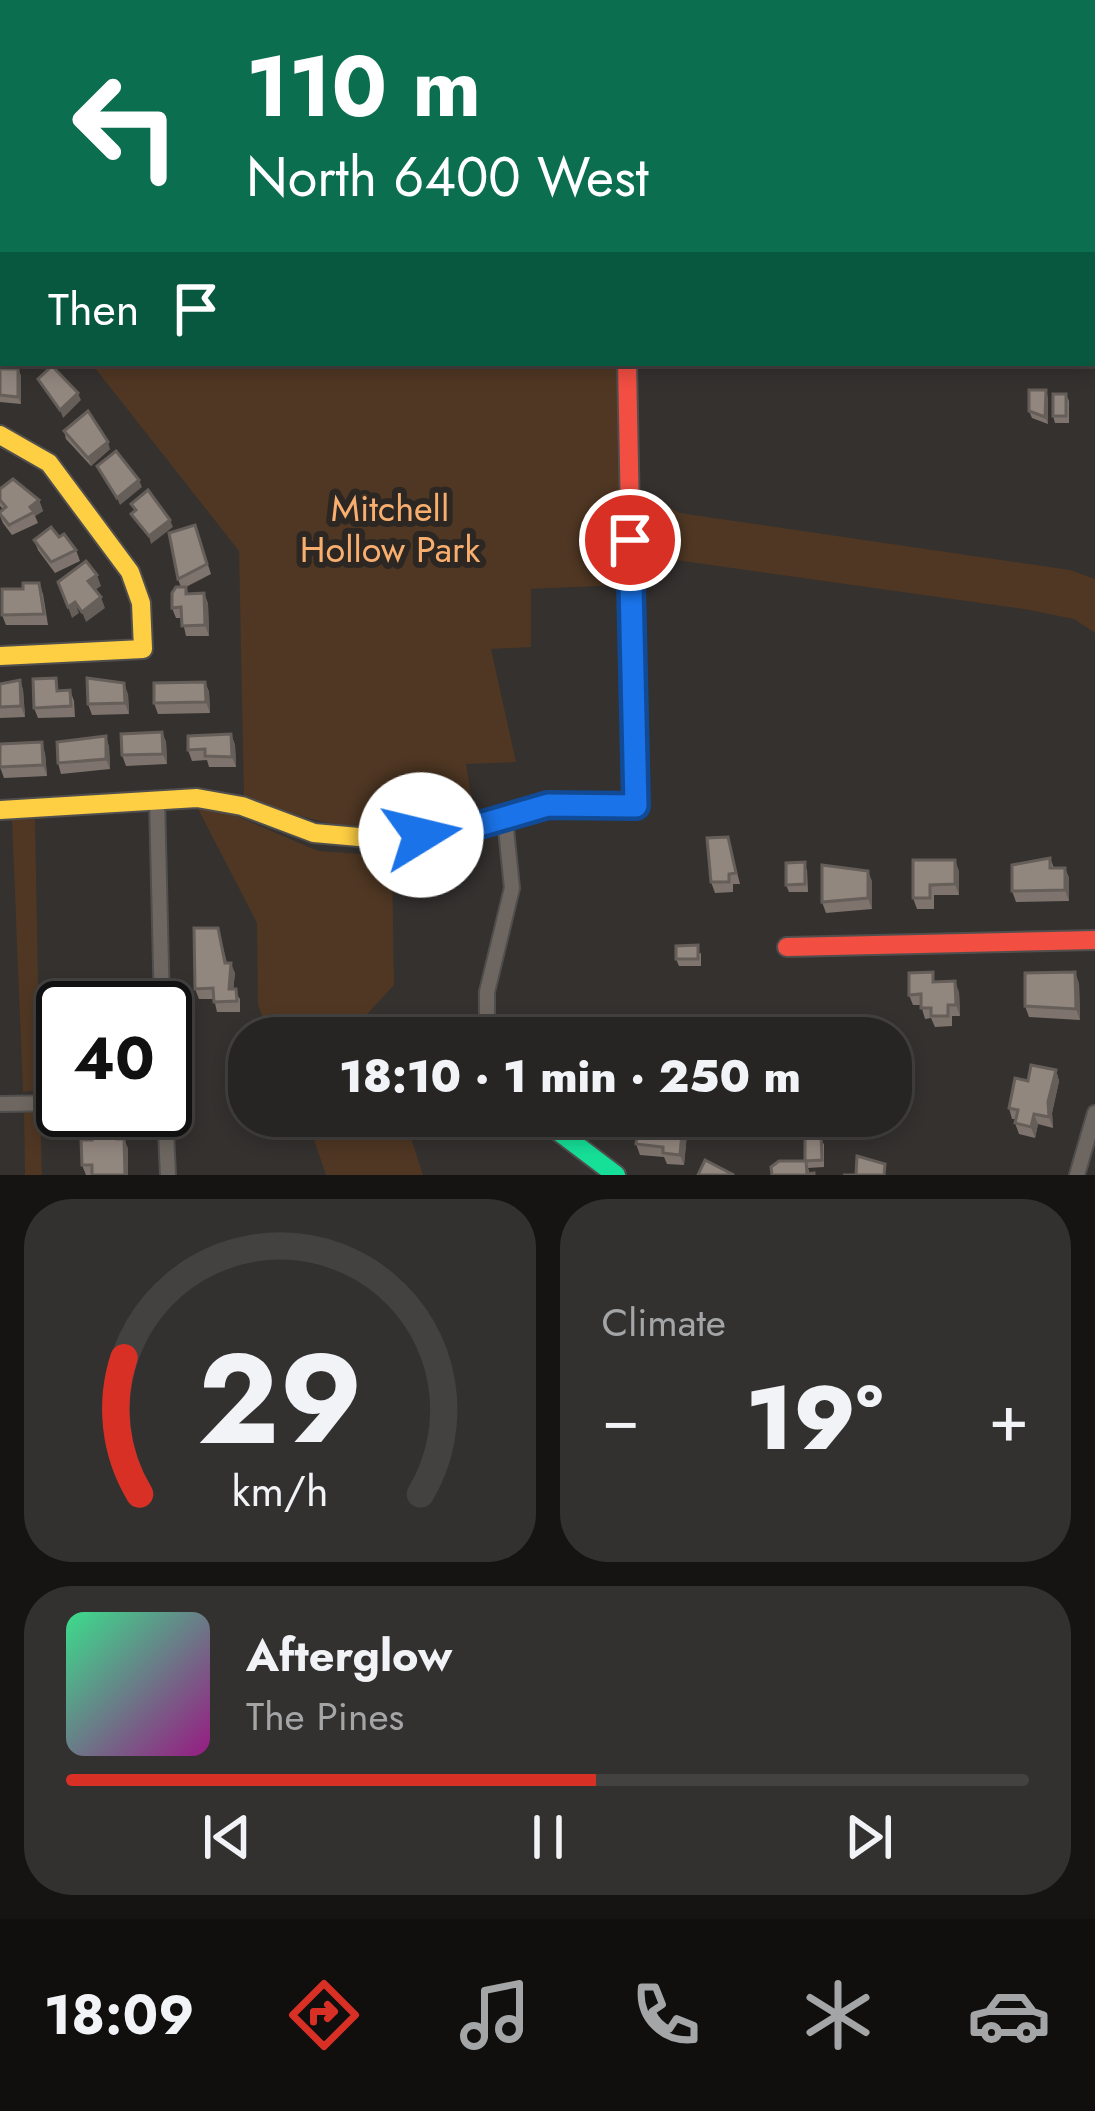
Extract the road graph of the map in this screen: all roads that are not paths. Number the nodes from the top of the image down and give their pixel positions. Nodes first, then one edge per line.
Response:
1 (627, 366) edge
2 (9, 438) edge
3 (0, 656) edge
4 (157, 799) junction
5 (0, 810) edge
6 (505, 819) junction
7 (1095, 940) edge
8 (787, 947) dead end
9 (161, 981) edge
10 (487, 1017) edge
11 (36, 1103) edge
12 (0, 1104) edge
13 (1095, 1113) edge
14 (166, 1137) edge
15 (566, 1137) edge
16 (168, 1175) edge
17 (616, 1175) edge
18 (1077, 1175) edge

1 - 6 street
2 - 3 street
4 - 5 street
4 - 6 street
4 - 9 street
6 - 10 street
7 - 8 street
11 - 12 street
13 - 18 street
14 - 16 street
15 - 17 street

